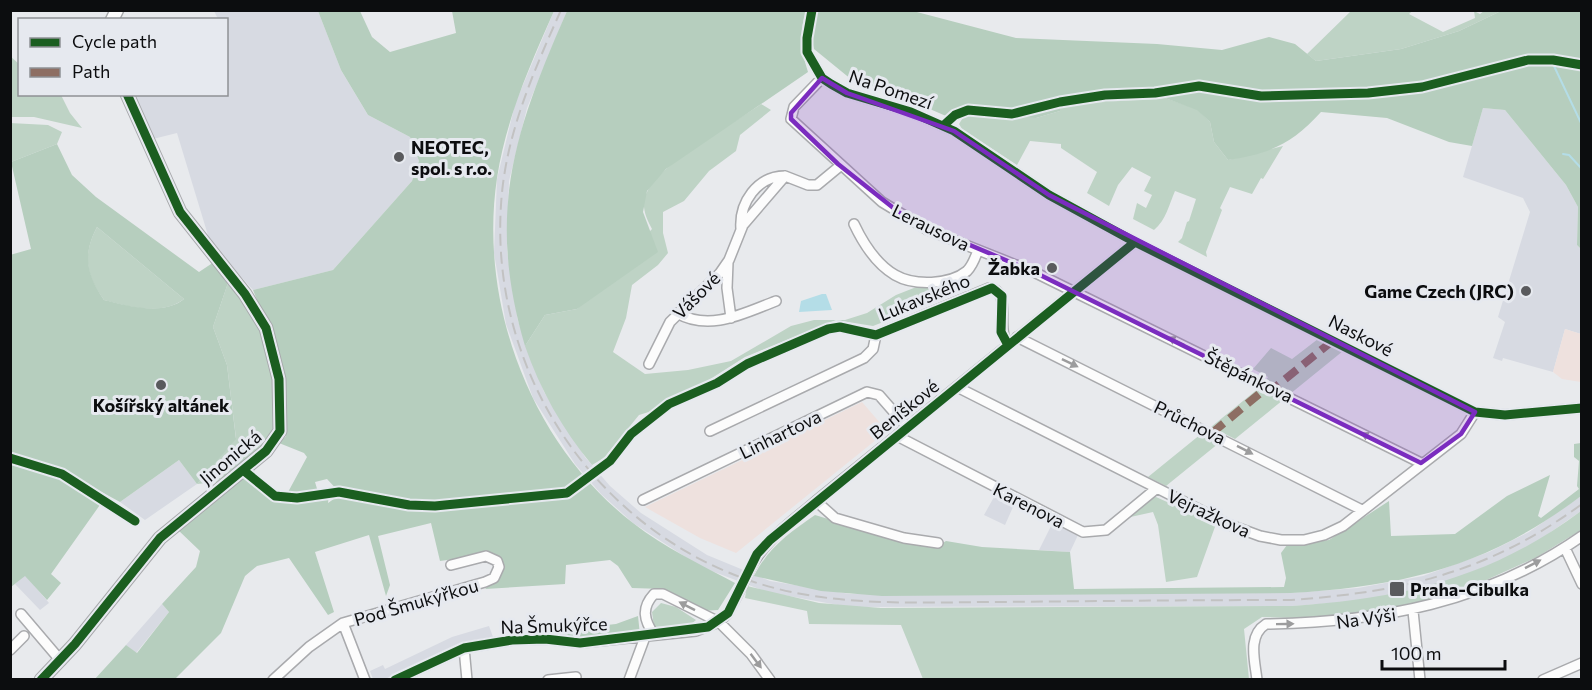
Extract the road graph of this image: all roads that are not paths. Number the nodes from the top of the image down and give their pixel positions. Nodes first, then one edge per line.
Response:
1 (812, 10) edge
2 (822, 78) junction
3 (128, 96) edge
4 (840, 166) junction
5 (854, 224) dead end
6 (1135, 242) junction
7 (978, 250) junction
8 (729, 260) junction
9 (1075, 292) junction
10 (776, 301) dead end
11 (677, 313) junction
12 (731, 318) junction
13 (1017, 338) junction
14 (1008, 345) junction
15 (649, 364) dead end
16 (957, 387) junction
17 (1581, 408) edge
18 (1475, 412) junction
19 (907, 428) junction
20 (710, 432) dead end
21 (897, 436) junction
22 (1421, 463) junction
23 (1157, 488) junction
24 (643, 500) dead end
25 (816, 501) junction
26 (1362, 510) junction
27 (1581, 536) edge
28 (938, 543) dead end
29 (1565, 548) junction
30 (451, 565) dead end
31 (1581, 584) edge
32 (1413, 611) junction
33 (21, 614) dead end
34 (718, 622) junction
35 (343, 623) junction
36 (24, 636) dead end
37 (650, 636) junction
38 (464, 648) junction
39 (10, 650) edge
40 (61, 661) junction
41 (1581, 663) edge
42 (576, 677) dead end
43 (41, 680) edge
44 (273, 680) edge
45 (365, 680) edge
46 (395, 680) edge
47 (467, 680) edge
48 (548, 680) edge
49 (629, 680) edge
50 (770, 680) edge
51 (1257, 680) edge
52 (1420, 680) edge
53 (1543, 680) edge

1 - 2 street, Na Pomezí
2 - 4 street, Lerausova
2 - 6 street, Na Pomezí
3 - 40 street, Jinonická
4 - 7 street, Lerausova
4 - 8 street, Vášové
5 - 7 street
6 - 9 street, Beníškové
6 - 18 street, Naskové
7 - 9 street, Lerausova
8 - 11 street, Vášové
8 - 12 street, Vášové
9 - 13 street, Beníškové
22 -> 9 street, Štěpánkova
10 - 12 street
11 - 12 street
11 - 15 street, Vášové
13 - 14 street, Beníškové
13 -> 26 street, Průchova
14 - 16 street, Beníškové
14 - 20 street, Lukavského
16 - 19 street, Beníškové
16 - 23 street, Vejražkova
17 - 18 street, Naskové
18 - 22 street, Vejražkova
19 - 21 street, Beníškové
19 - 24 street, Linhartova
21 - 23 street, Karenova
21 - 25 street, Beníškové
22 - 26 street, Vejražkova
23 - 26 street, Vejražkova
25 - 28 street
25 - 34 street, Beníškové, bridge
27 - 29 street, Na Výši
29 - 31 street
32 -> 29 street, Na Výši
30 - 35 street, Pod Šmukýřkou
51 -> 32 street, Na Výši
32 - 52 street
33 - 40 street
34 - 37 street, Na Šmukýřce
34 -> 37 street
34 -> 50 street
35 - 44 street, Pod Šmukýřkou
35 - 45 street, Pod Šmukýřkou
36 - 39 street
37 - 38 street, Na Šmukýřce
37 - 49 street
38 - 46 street, Na Šmukýřce
38 - 47 street
40 - 43 street, Jinonická
41 - 53 street
42 - 48 street

